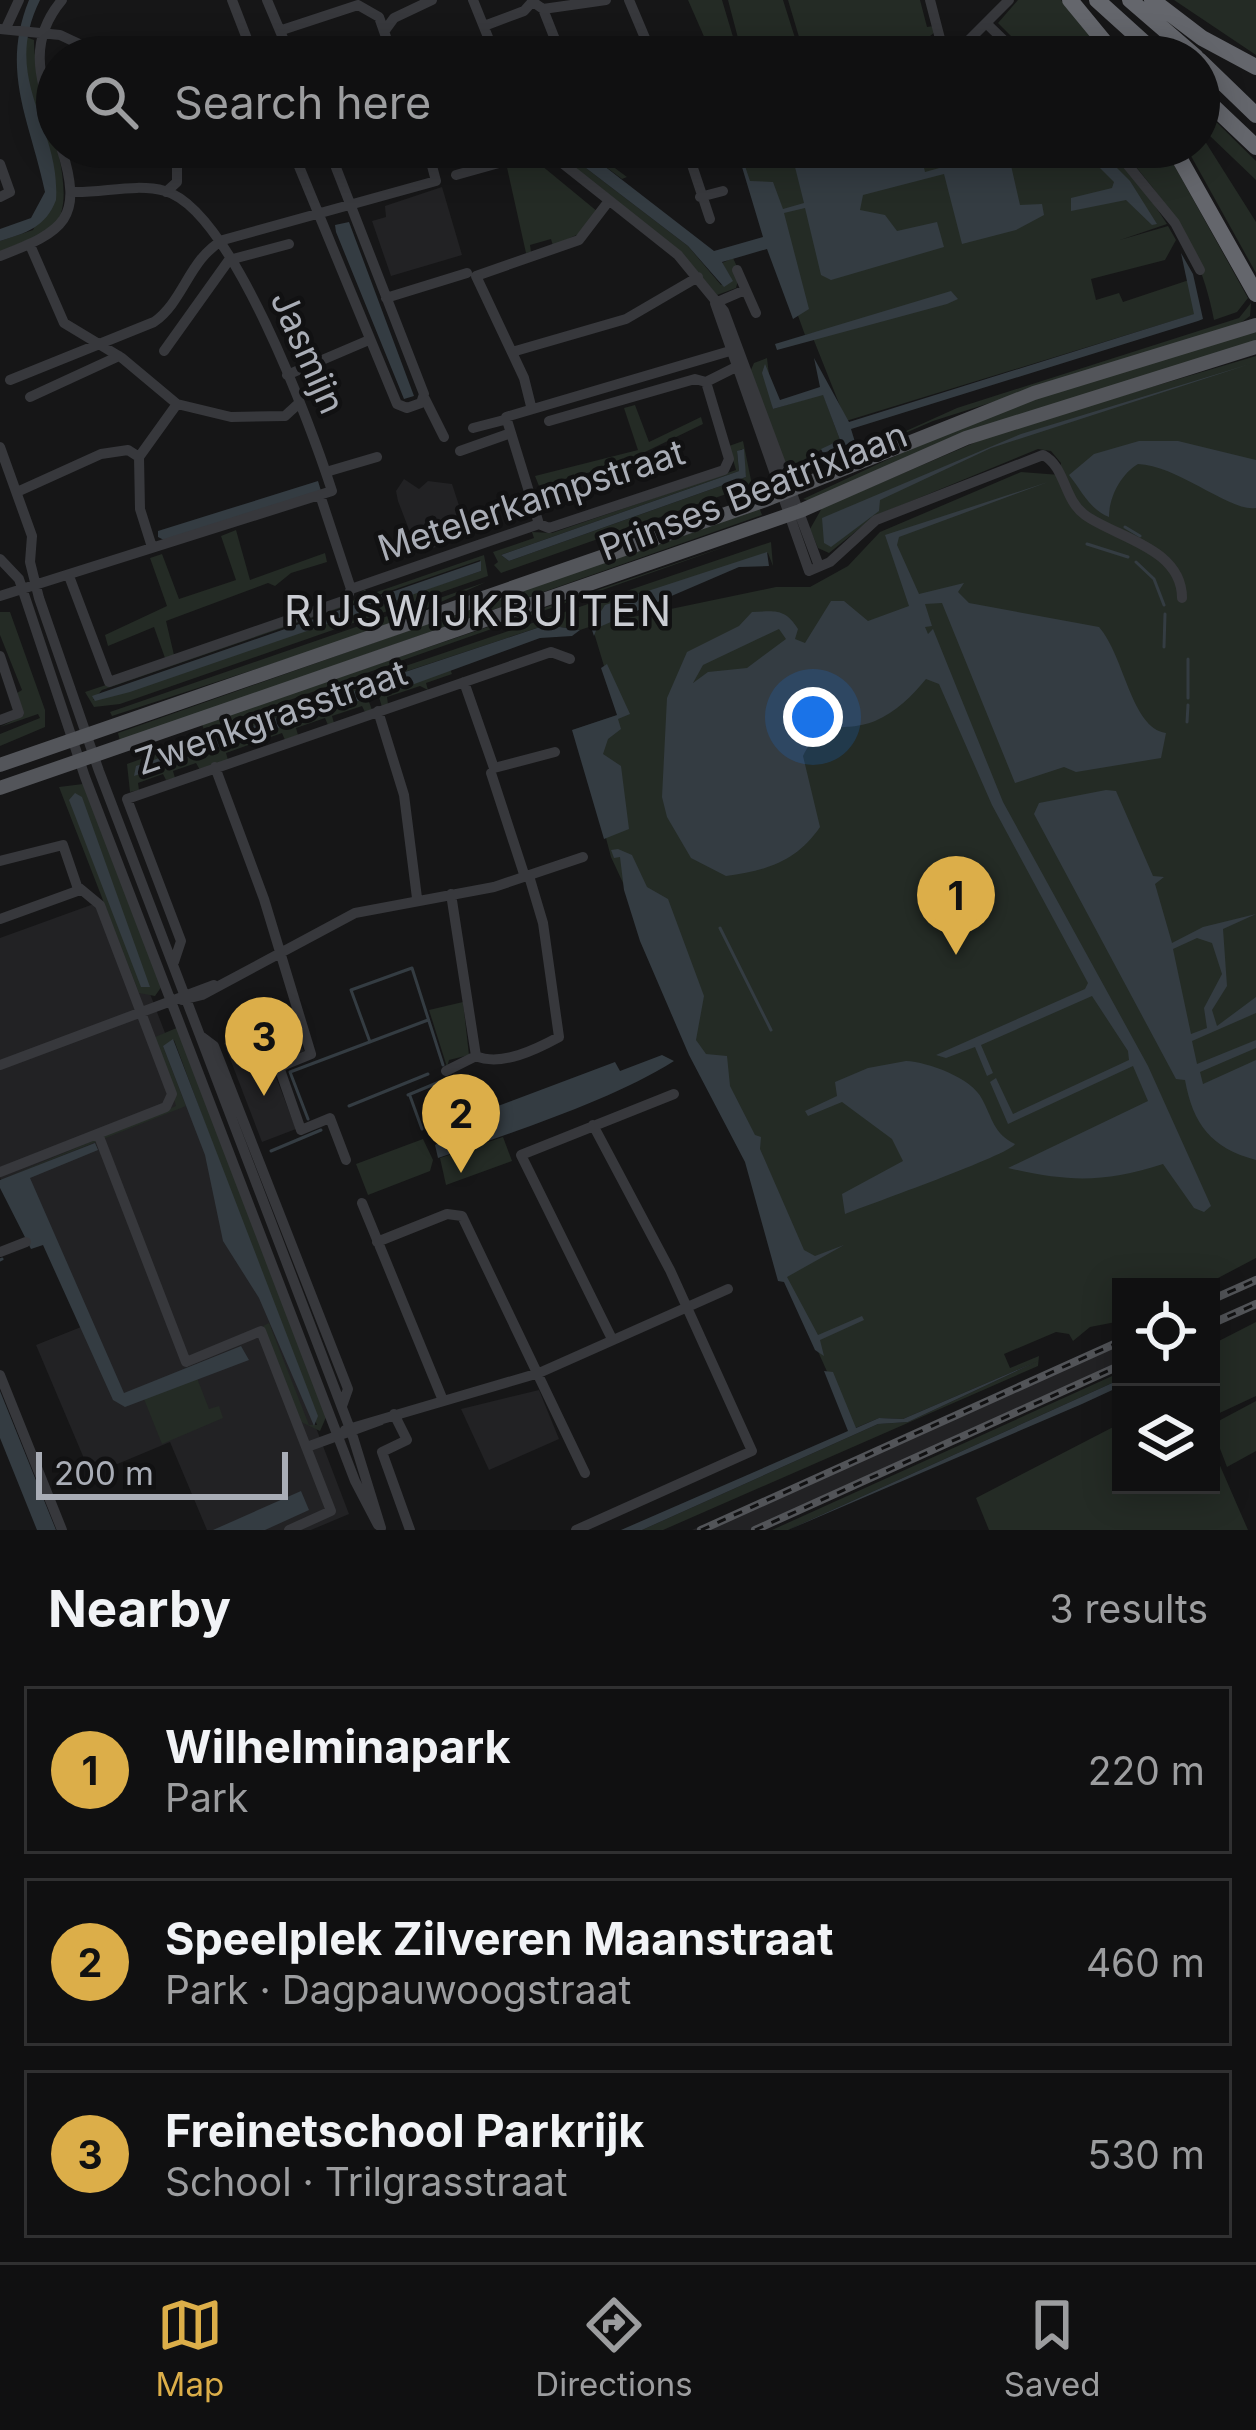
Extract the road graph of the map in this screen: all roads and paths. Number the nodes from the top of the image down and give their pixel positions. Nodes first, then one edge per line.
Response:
1 (19, 0) edge
2 (62, 0) edge
3 (232, 0) edge
4 (267, 0) edge
5 (473, 0) edge
6 (606, 0) edge
7 (629, 0) edge
8 (930, 0) edge
9 (1009, 0) edge
10 (1070, 0) edge
11 (1096, 0) edge
12 (1130, 0) edge
13 (1152, 0) edge
14 (426, 3) edge
15 (536, 4) edge
16 (987, 24) junction
17 (484, 26) junction
18 (6, 28) edge
19 (386, 29) junction
20 (282, 30) junction
21 (37, 31) junction
22 (37, 36) edge
23 (51, 36) edge
24 (246, 36) edge
25 (284, 36) edge
26 (388, 36) edge
27 (488, 36) edge
28 (552, 36) edge
29 (644, 36) edge
30 (936, 36) edge
31 (969, 36) edge
32 (1000, 36) edge
33 (1100, 36) edge
34 (1136, 36) edge
35 (1172, 36) edge
36 (1199, 36) edge
37 (1220, 48) edge
38 (1256, 67) edge
39 (1220, 81) edge
40 (1220, 113) edge
41 (1256, 116) edge
42 (1256, 147) edge
43 (0, 164) edge
44 (67, 168) edge
45 (177, 168) edge
46 (300, 168) edge
47 (337, 168) edge
48 (433, 168) edge
49 (481, 168) edge
50 (565, 168) edge
51 (692, 168) edge
52 (1133, 168) edge
53 (1185, 168) edge
54 (456, 175) dead end
55 (177, 182) junction
56 (723, 191) dead end
57 (73, 192) junction
58 (166, 192) junction
59 (700, 196) junction
60 (0, 197) edge
61 (184, 200) junction
62 (608, 202) junction
63 (353, 204) junction
64 (318, 213) junction
65 (710, 219) dead end
66 (223, 241) junction
67 (30, 244) junction
68 (289, 244) dead end
69 (0, 256) edge
70 (232, 259) junction
71 (737, 270) dead end
72 (1200, 270) dead end
73 (471, 275) junction
74 (698, 277) junction
75 (745, 290) junction
76 (1256, 294) edge
77 (386, 298) junction
78 (715, 303) junction
79 (756, 313) dead end
80 (1256, 325) edge
81 (369, 340) junction
82 (100, 344) junction
83 (1256, 347) edge
84 (164, 351) dead end
85 (512, 352) junction
86 (725, 353) junction
87 (119, 356) junction
88 (740, 364) junction
89 (287, 375) junction
90 (10, 380) dead end
91 (706, 382) junction
92 (30, 397) dead end
93 (424, 399) junction
94 (177, 404) junction
95 (297, 405) junction
96 (531, 406) junction
97 (285, 416) junction
98 (304, 418) junction
99 (504, 420) junction
100 (549, 421) dead end
101 (473, 428) dead end
102 (508, 434) junction
103 (444, 437) dead end
104 (0, 447) edge
105 (460, 451) dead end
106 (133, 453) junction
107 (377, 457) dead end
108 (326, 472) junction
109 (17, 492) junction
110 (786, 492) junction
111 (326, 493) junction
112 (794, 513) junction
113 (539, 524) junction
114 (152, 547) junction
115 (0, 559) edge
116 (30, 562) junction
117 (12, 568) junction
118 (69, 576) junction
119 (35, 586) junction
120 (351, 589) junction
121 (22, 590) junction
122 (1, 594) edge
123 (1182, 598) dead end
124 (0, 656) edge
125 (570, 659) dead end
126 (464, 682) junction
127 (378, 712) junction
128 (0, 720) edge
129 (80, 738) junction
130 (556, 752) dead end
131 (87, 758) junction
132 (0, 765) edge
133 (215, 767) junction
134 (492, 770) junction
135 (0, 788) edge
136 (583, 857) dead end
137 (0, 861) edge
138 (527, 877) junction
139 (86, 892) junction
140 (451, 894) junction
141 (417, 898) junction
142 (0, 919) edge
143 (281, 952) junction
144 (173, 965) junction
145 (181, 997) junction
146 (140, 1011) junction
147 (200, 1034) junction
148 (476, 1056) junction
149 (0, 1065) edge
150 (446, 1071) dead end
151 (674, 1094) dead end
152 (593, 1125) junction
153 (98, 1134) junction
154 (250, 1135) junction
155 (237, 1155) junction
156 (346, 1160) dead end
157 (0, 1172) edge
158 (362, 1203) dead end
159 (261, 1217) junction
160 (26, 1242) dead end
161 (377, 1242) junction
162 (0, 1252) edge
163 (283, 1257) junction
164 (298, 1264) junction
165 (728, 1289) dead end
166 (687, 1307) junction
167 (612, 1340) junction
168 (539, 1373) junction
169 (0, 1375) edge
170 (442, 1398) junction
171 (342, 1407) junction
172 (388, 1416) junction
173 (351, 1430) junction
174 (338, 1436) junction
175 (307, 1448) junction
176 (585, 1471) dead end
177 (381, 1529) edge
178 (62, 1530) edge
179 (290, 1530) edge
180 (410, 1530) edge
181 (576, 1530) edge

1 - 18 street
2 - 21 street
3 - 24 street
4 - 20 street
5 - 17 street
6 - 15 street
7 - 29 street
8 - 30 street
9 - 16 street
10 - 33 highway
11 - 34 highway
12 - 35 highway
13 - 36 highway
14 - 19 street
15 - 17 street
15 - 28 street
16 - 31 street
16 - 32 street
17 - 27 street
18 - 21 street
19 - 20 street
19 - 26 street
20 - 25 street
21 - 22 street
21 - 23 street
37 - 38 highway
39 - 41 highway
40 - 42 highway
43 - 60 street
44 - 57 street
45 - 55 street
46 - 64 street
47 - 63 street
48 - 63 street
49 - 54 street
50 - 62 street
51 - 59 street
52 - 72 street
53 - 76 highway
55 - 58 street
55 - 61 street
56 - 59 street
57 - 58 street, Jasmijn
57 - 67 street
58 - 61 street, Jasmijn
59 - 65 street
61 - 66 street, Jasmijn
62 - 73 street
62 - 74 street
63 - 64 street
63 - 77 street
64 - 66 street
64 - 81 street
66 - 70 street, Jasmijn
66 - 82 street
67 - 69 street
67 - 82 street
68 - 70 street, Jasmijn
70 - 84 street, Jasmijn
70 - 89 street, Jasmijn
71 - 75 street
73 - 77 street
73 - 85 street
74 - 78 street
74 - 85 street
75 - 78 street
75 - 79 street
77 - 93 street
78 - 86 street
78 - 88 street
80 - 110 main road, Prinses Beatrixlaan
81 - 89 street
81 - 93 street
82 - 87 street
82 - 90 street
83 - 112 main road, Prinses Beatrixlaan
85 - 96 street
86 - 88 street
86 - 96 street
87 - 92 street
87 - 94 street
88 - 91 street
88 - 110 street
89 - 95 street, Jasmijn
91 - 100 street
91 - 113 street, Metelerkampstraat
93 - 103 street
94 - 97 street
94 - 106 street
95 - 97 street
95 - 98 street, Jasmijn
96 - 99 street
97 - 98 street
98 - 108 street, Jasmijn
99 - 101 street
99 - 102 street
102 - 105 street
102 - 113 street
104 - 109 street
106 - 109 street
106 - 114 street
107 - 108 street, Jasmijn
108 - 111 street, Jasmijn
109 - 116 street
110 - 112 street
110 - 129 main road, Prinses Beatrixlaan
111 - 114 street
111 - 120 street, Jasmijn
112 - 123 street
112 - 131 main road, Prinses Beatrixlaan
113 - 120 street, Metelerkampstraat
114 - 118 street
115 - 117 street
116 - 117 street
116 - 119 street
117 - 121 street
118 - 119 street
118 - 120 street, Metelerkampstraat
119 - 121 street
119 - 129 street
121 - 122 street
121 - 129 street
124 - 128 street
125 - 126 street, Zwenkgrasstraat
126 - 127 street, Zwenkgrasstraat
126 - 134 street
127 - 133 street, Zwenkgrasstraat
127 - 141 street
129 - 131 street
129 - 132 main road, Prinses Beatrixlaan
130 - 134 street
131 - 135 main road, Prinses Beatrixlaan
131 - 144 street
131 - 145 street
133 - 143 street
133 - 144 street, Zwenkgrasstraat
134 - 138 street
136 - 138 street
137 - 139 street
138 - 140 street
138 - 148 street
139 - 142 street
139 - 146 street
140 - 141 street
140 - 148 street
141 - 143 street
143 - 145 street
143 - 156 street
144 - 145 street
145 - 146 street
145 - 147 street
145 - 155 street
146 - 149 street
146 - 153 street
147 - 154 street
147 - 155 street
148 - 150 street
151 - 152 street
152 - 166 street
152 - 167 street
153 - 157 street
153 - 175 street
154 - 155 street
154 - 164 street
155 - 159 street
158 - 161 street
159 - 163 street
159 - 174 street
160 - 162 street
161 - 168 street
161 - 170 street
163 - 164 street
163 - 171 street
164 - 171 street
165 - 166 street
166 - 167 street
166 - 181 street
167 - 168 street
168 - 170 street
168 - 176 street
169 - 178 street
170 - 172 street
171 - 173 street
172 - 173 street
172 - 180 street
173 - 174 street
173 - 177 street
174 - 175 street
174 - 177 street
175 - 179 street

